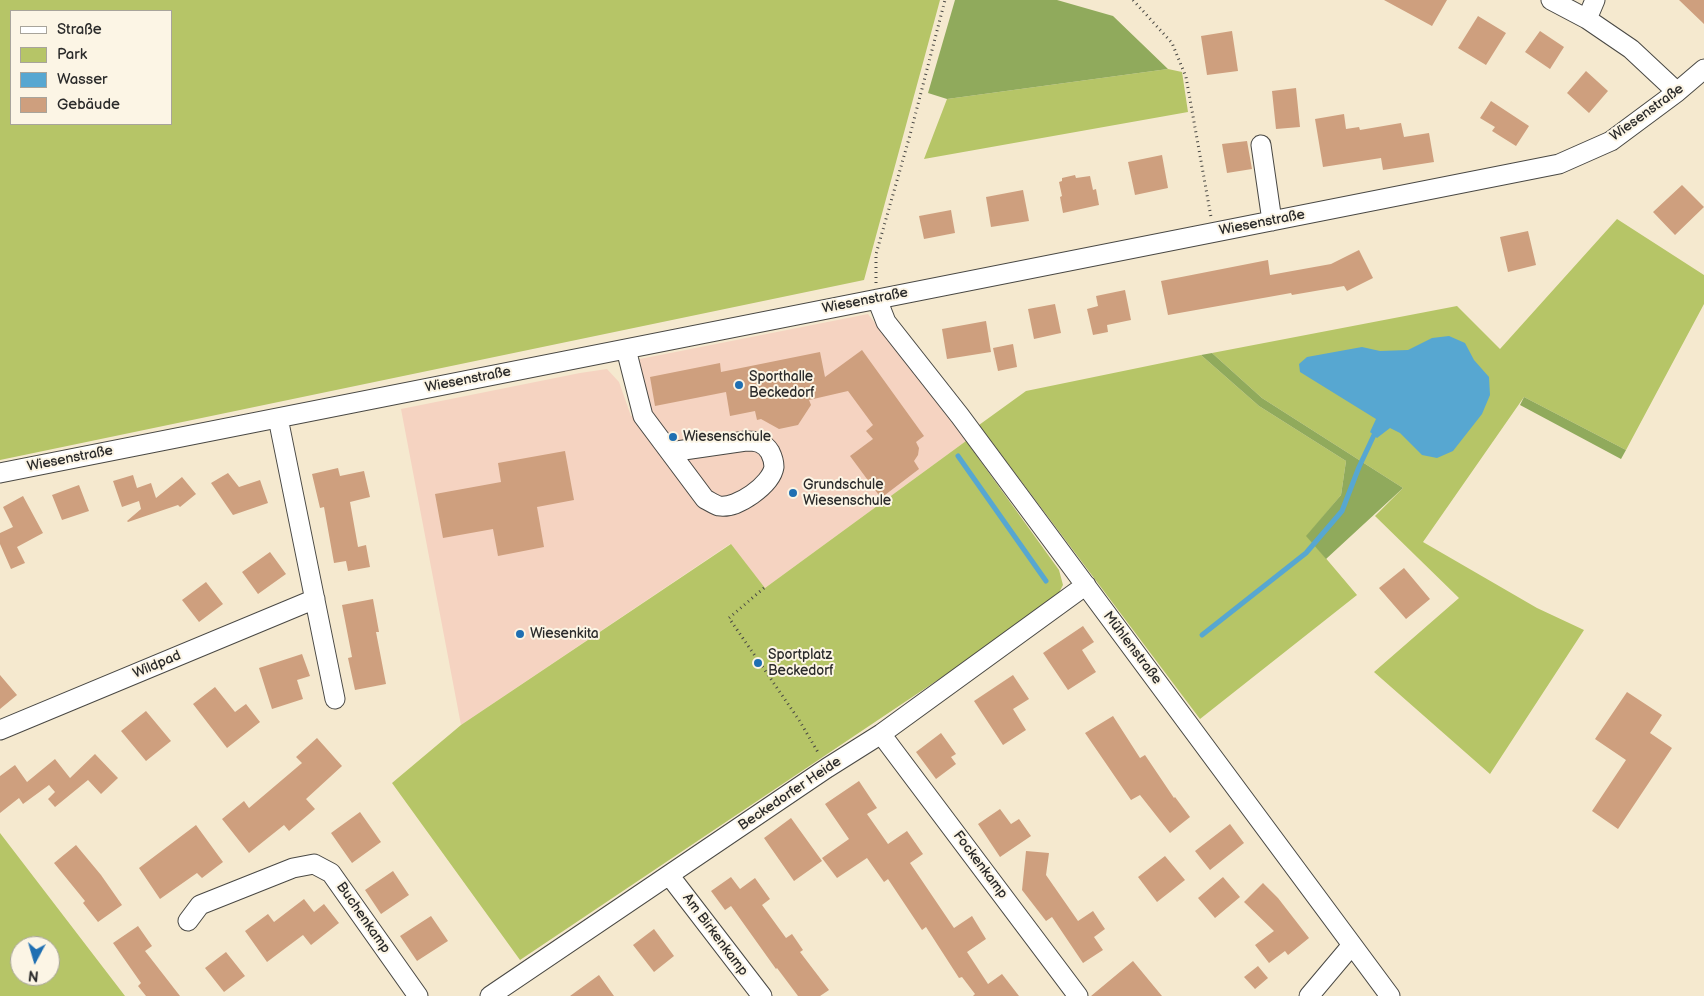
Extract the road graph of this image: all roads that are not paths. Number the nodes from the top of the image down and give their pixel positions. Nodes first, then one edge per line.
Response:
1 (1551, 0) edge
2 (1595, 0) edge
3 (1587, 19) junction
4 (1704, 69) edge
5 (1677, 92) junction
6 (1261, 145) dead end
7 (1272, 221) junction
8 (878, 299) junction
9 (626, 349) junction
10 (278, 418) junction
11 (670, 452) junction
12 (0, 473) edge
13 (1086, 585) junction
14 (315, 599) junction
15 (335, 699) dead end
16 (0, 730) edge
17 (881, 734) junction
18 (669, 874) junction
19 (188, 921) dead end
20 (1352, 945) junction
21 (418, 996) edge
22 (490, 996) edge
23 (762, 996) edge
24 (1078, 996) edge
25 (1310, 996) edge
26 (1390, 996) edge

1 - 3 street
2 - 3 street
3 - 5 street
4 - 5 street, Wiesenstraße
5 - 7 street, Wiesenstraße
6 - 7 street
7 - 8 street, Wiesenstraße
8 - 9 street, Wiesenstraße
8 - 13 street, Mühlenstraße
9 - 10 street, Wiesenstraße
9 - 11 street
10 - 12 street, Wiesenstraße
10 - 14 street
11 - 11 street
13 - 17 street, Beckedorfer Heide
13 - 20 street, Mühlenstraße
14 - 15 street
14 - 16 street, Wildpad
17 - 18 street, Beckedorfer Heide
17 - 24 street, Fockenkamp
18 - 22 street, Beckedorfer Heide
18 - 23 street, Am Birkenkamp
19 - 21 street, Buchenkamp
20 - 25 street
20 - 26 street, Mühlenstraße

